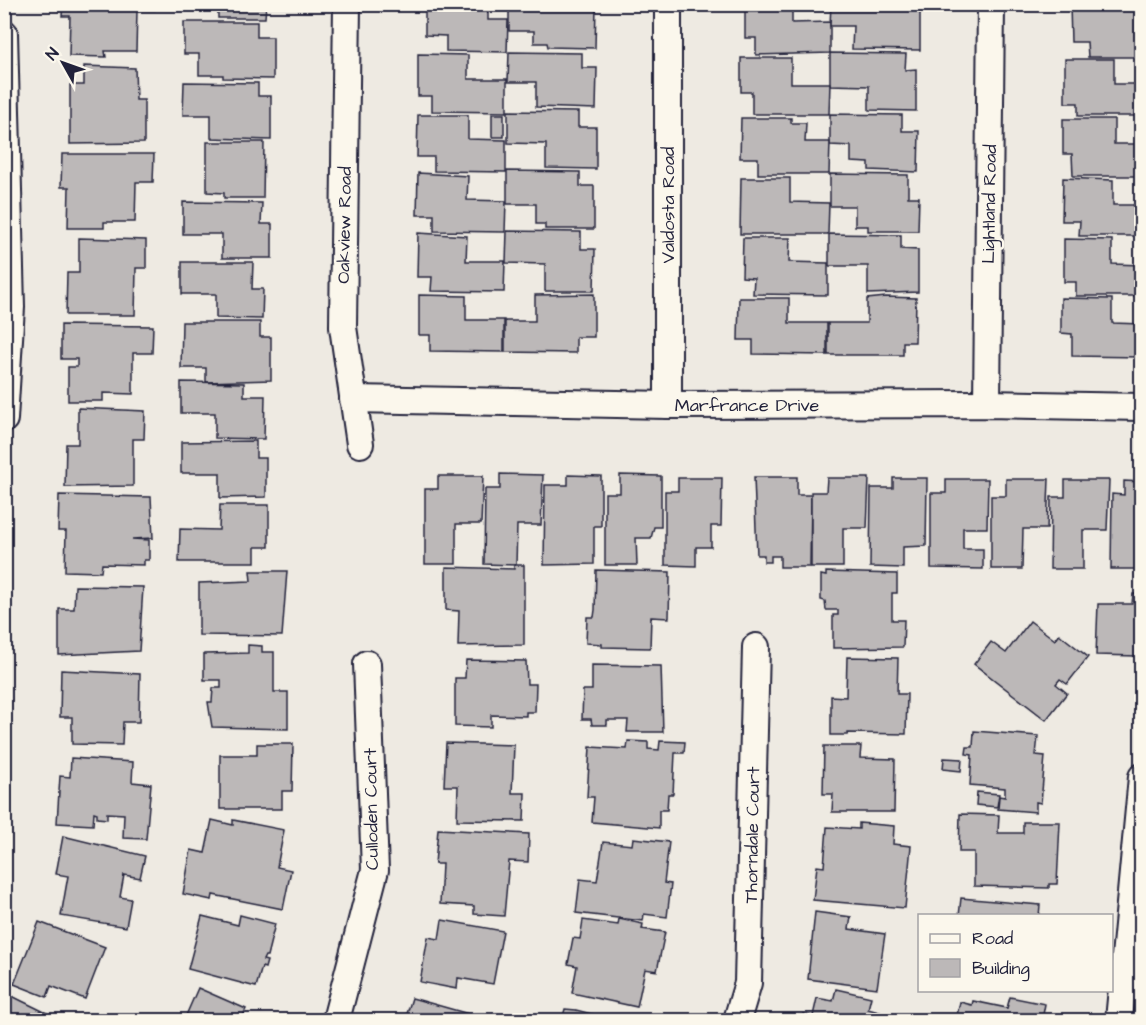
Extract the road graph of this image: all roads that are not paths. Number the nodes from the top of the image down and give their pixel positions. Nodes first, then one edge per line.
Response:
1 (347, 4) edge
2 (668, 4) edge
3 (991, 4) edge
4 (4, 33) edge
5 (8, 307) edge
6 (353, 399) junction
7 (987, 404) junction
8 (668, 405) junction
9 (1142, 407) edge
10 (4, 419) edge
11 (360, 444) dead end
12 (756, 647) dead end
13 (367, 664) dead end
14 (1142, 777) edge
15 (336, 1020) edge
16 (737, 1020) edge
17 (1119, 1020) edge

1 - 6 street, Oakview Road
2 - 8 street, Valdosta Road
3 - 7 street, Lightland Road
4 - 5 street
5 - 10 street
6 - 8 street, Marfrance Drive
6 - 11 street, Oakview Road
7 - 8 street, Marfrance Drive
7 - 9 street, Marfrance Drive
12 - 16 street, Thorndale Court
13 - 15 street, Culloden Court
14 - 17 street

